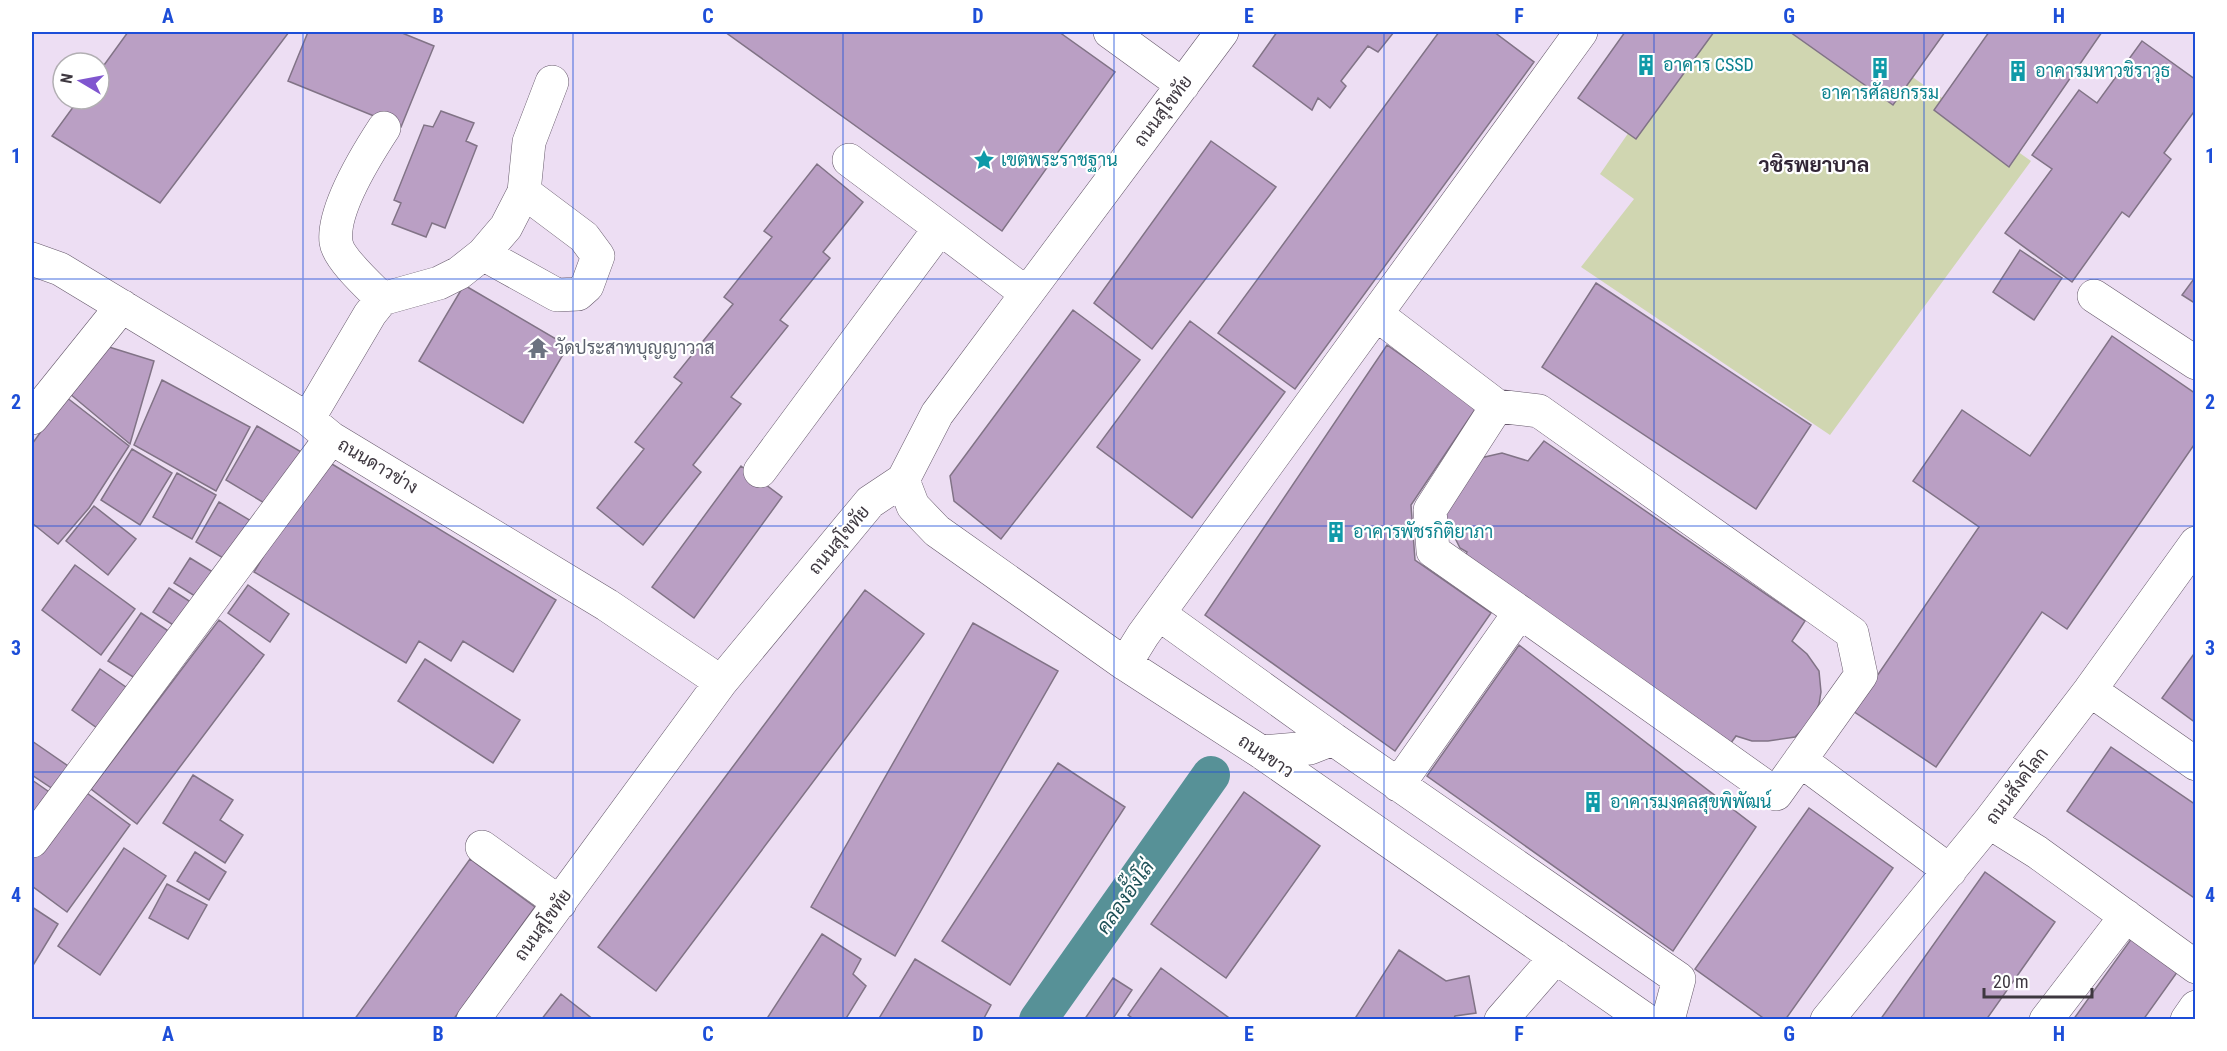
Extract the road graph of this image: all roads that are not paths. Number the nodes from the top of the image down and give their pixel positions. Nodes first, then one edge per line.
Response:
1 (1110, 32) edge
2 (1222, 32) edge
3 (1581, 32) edge
4 (552, 82) dead end
5 (1183, 85) junction
6 (384, 128) dead end
7 (849, 160) dead end
8 (524, 192) junction
9 (940, 228) junction
10 (483, 254) junction
11 (32, 259) edge
12 (1026, 293) junction
13 (2094, 296) dead end
14 (382, 300) junction
15 (122, 306) junction
16 (1376, 314) junction
17 (2196, 363) edge
18 (1497, 406) junction
19 (32, 418) edge
20 (320, 428) junction
21 (760, 471) dead end
22 (903, 480) junction
23 (2196, 543) edge
24 (1520, 612) junction
25 (1159, 614) junction
26 (1125, 664) junction
27 (721, 681) junction
28 (2090, 690) junction
29 (1333, 739) junction
30 (1261, 752) junction
31 (1800, 760) junction
32 (2196, 764) edge
33 (1398, 785) junction
34 (1989, 822) junction
35 (32, 842) edge
36 (482, 847) dead end
37 (1950, 871) junction
38 (560, 903) junction
39 (2126, 916) junction
40 (1556, 957) junction
41 (2196, 967) edge
42 (2196, 1007) edge
43 (1632, 1016) edge
44 (473, 1020) edge
45 (1502, 1020) edge
46 (1668, 1020) edge
47 (1827, 1020) edge
48 (2046, 1020) edge
49 (2187, 1020) edge

1 - 5 street
2 - 5 street, ถนนสุโขทัย
3 - 16 street
4 - 8 street
5 - 12 street, ถนนสุโขทัย
6 - 14 street
7 - 9 street
8 - 10 street
8 - 10 street
9 - 12 street
9 - 21 street
10 - 14 street
11 - 15 street, ถนนดาวข่าง
12 - 22 street, ถนนสุโขทัย
13 - 17 street
14 - 20 street
15 - 19 street
15 - 20 street, ถนนดาวข่าง
16 - 18 street
16 - 25 street
18 - 24 street
18 - 31 street
20 - 27 street, ถนนดาวข่าง
20 - 35 street
22 - 26 street, ถนนขาว
22 - 27 street, ถนนสุโขทัย
23 - 28 street, ถนนสังคโลก
24 - 31 street
24 - 33 street
25 - 26 street
25 - 29 street
26 - 30 street, ถนนขาว
27 - 38 street, ถนนสุโขทัย
28 - 32 street
28 - 34 street, ถนนสังคโลก
29 - 30 street
29 - 33 street
30 - 40 street, ถนนขาว
31 - 37 street
33 - 46 street
34 - 37 street, ถนนสังคโลก
34 - 39 street
36 - 38 street
37 - 47 street, ถนนสังคโลก
38 - 44 street, ถนนสุโขทัย
39 - 41 street
39 - 48 street
40 - 43 street, ถนนขาว
40 - 45 street
42 - 49 street

